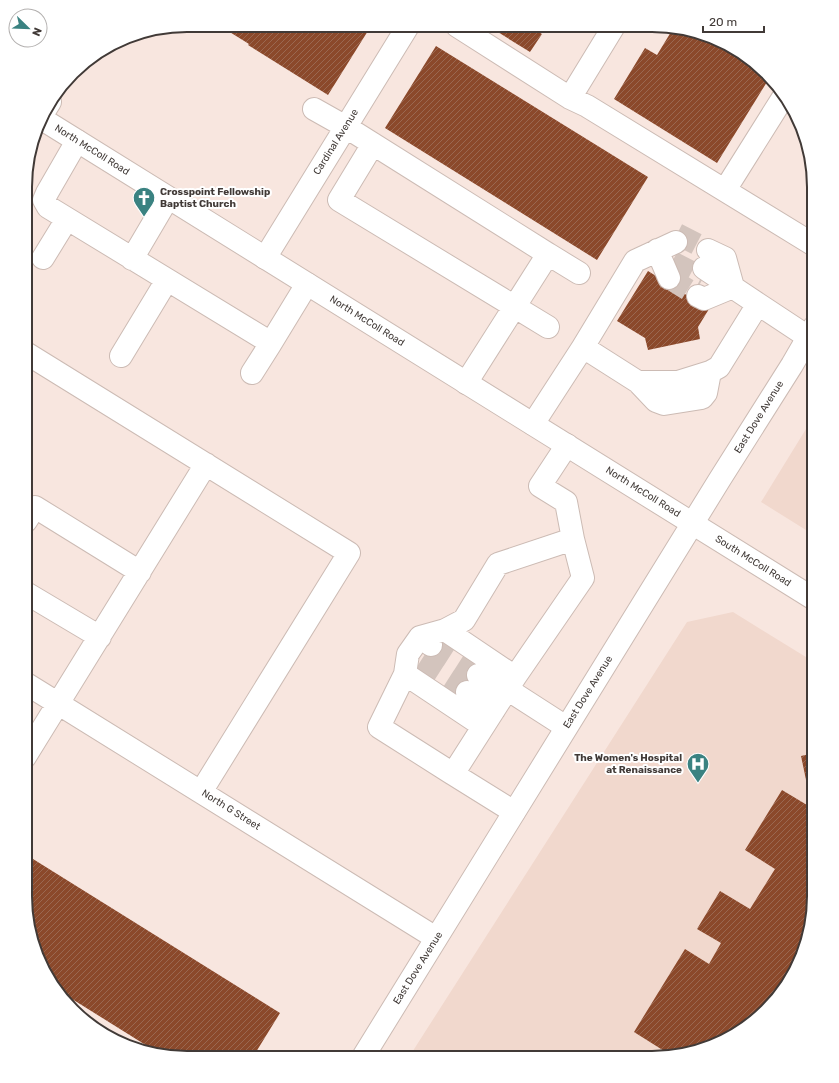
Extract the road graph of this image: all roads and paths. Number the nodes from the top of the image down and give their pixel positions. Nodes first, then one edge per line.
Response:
1 (404, 32) edge
2 (466, 32) edge
3 (610, 32) edge
4 (570, 98) junction
5 (781, 101) edge
6 (314, 109) dead end
7 (46, 122) edge
8 (346, 127) junction
9 (77, 141) junction
10 (373, 144) junction
11 (725, 190) junction
12 (168, 198) junction
13 (67, 219) junction
14 (807, 241) edge
15 (548, 254) junction
16 (671, 256) tunnel mouth
17 (43, 258) dead end
18 (265, 258) junction
19 (132, 259) junction
20 (579, 273) dead end
21 (167, 280) junction
22 (307, 284) junction
23 (733, 287) junction
24 (758, 304) junction
25 (515, 306) junction
26 (548, 327) dead end
27 (807, 330) edge
28 (807, 339) edge
29 (271, 342) junction
30 (583, 348) junction
31 (121, 356) dead end
32 (32, 357) edge
33 (252, 373) dead end
34 (466, 383) junction
35 (533, 424) junction
36 (567, 445) junction
37 (206, 464) junction
38 (32, 512) edge
39 (693, 523) junction
40 (573, 539) junction
41 (140, 572) junction
42 (807, 595) edge
43 (32, 597) edge
44 (100, 637) junction
45 (421, 650) junction
46 (473, 684) tunnel mouth
47 (32, 687) edge
48 (501, 699) junction
49 (58, 704) junction
50 (566, 727) junction
51 (32, 746) edge
52 (453, 774) junction
53 (201, 792) junction
54 (514, 812) junction
55 (436, 938) junction
56 (367, 1051) edge

1 - 8 main road, Cardinal Avenue
2 - 4 main road
3 - 4 main road
4 - 11 main road
5 - 11 main road
6 - 8 main road
7 - 9 main road, North McColl Road
8 - 10 main road
8 - 18 main road, Cardinal Avenue
9 - 12 main road, North McColl Road
9 - 13 main road
10 - 15 main road
10 - 25 main road
11 - 14 main road
12 - 18 main road, North McColl Road
12 - 19 main road
13 - 17 main road
13 - 19 main road
15 - 20 main road
15 - 25 main road
16 - 30 main road
18 - 22 main road, North McColl Road
19 - 21 main road
21 - 29 main road
21 - 31 main road
22 - 29 main road
22 - 34 main road, North McColl Road
23 - 23 main road
23 - 24 main road
24 - 27 main road
24 - 30 main road
25 - 26 main road
25 - 34 main road
28 - 39 main road, East Dove Avenue
29 - 33 main road
30 - 35 main road
32 - 37 main road
34 - 35 main road, North McColl Road
35 - 36 main road, North McColl Road
36 - 39 main road, North McColl Road
36 - 40 main road
37 - 41 main road
37 - 53 main road
38 - 41 main road
39 - 42 main road, South McColl Road
39 - 50 main road, East Dove Avenue
40 - 45 main road
40 - 48 main road
41 - 44 main road
43 - 44 main road
44 - 49 main road
45 - 48 main road
45 - 48 main road
45 - 52 main road
46 - 48 main road
47 - 49 main road, North G Street
48 - 50 main road
48 - 52 main road
49 - 51 main road
49 - 53 main road, North G Street
50 - 54 main road, East Dove Avenue
52 - 54 main road
53 - 55 main road, North G Street
54 - 55 main road, East Dove Avenue
55 - 56 main road, East Dove Avenue

